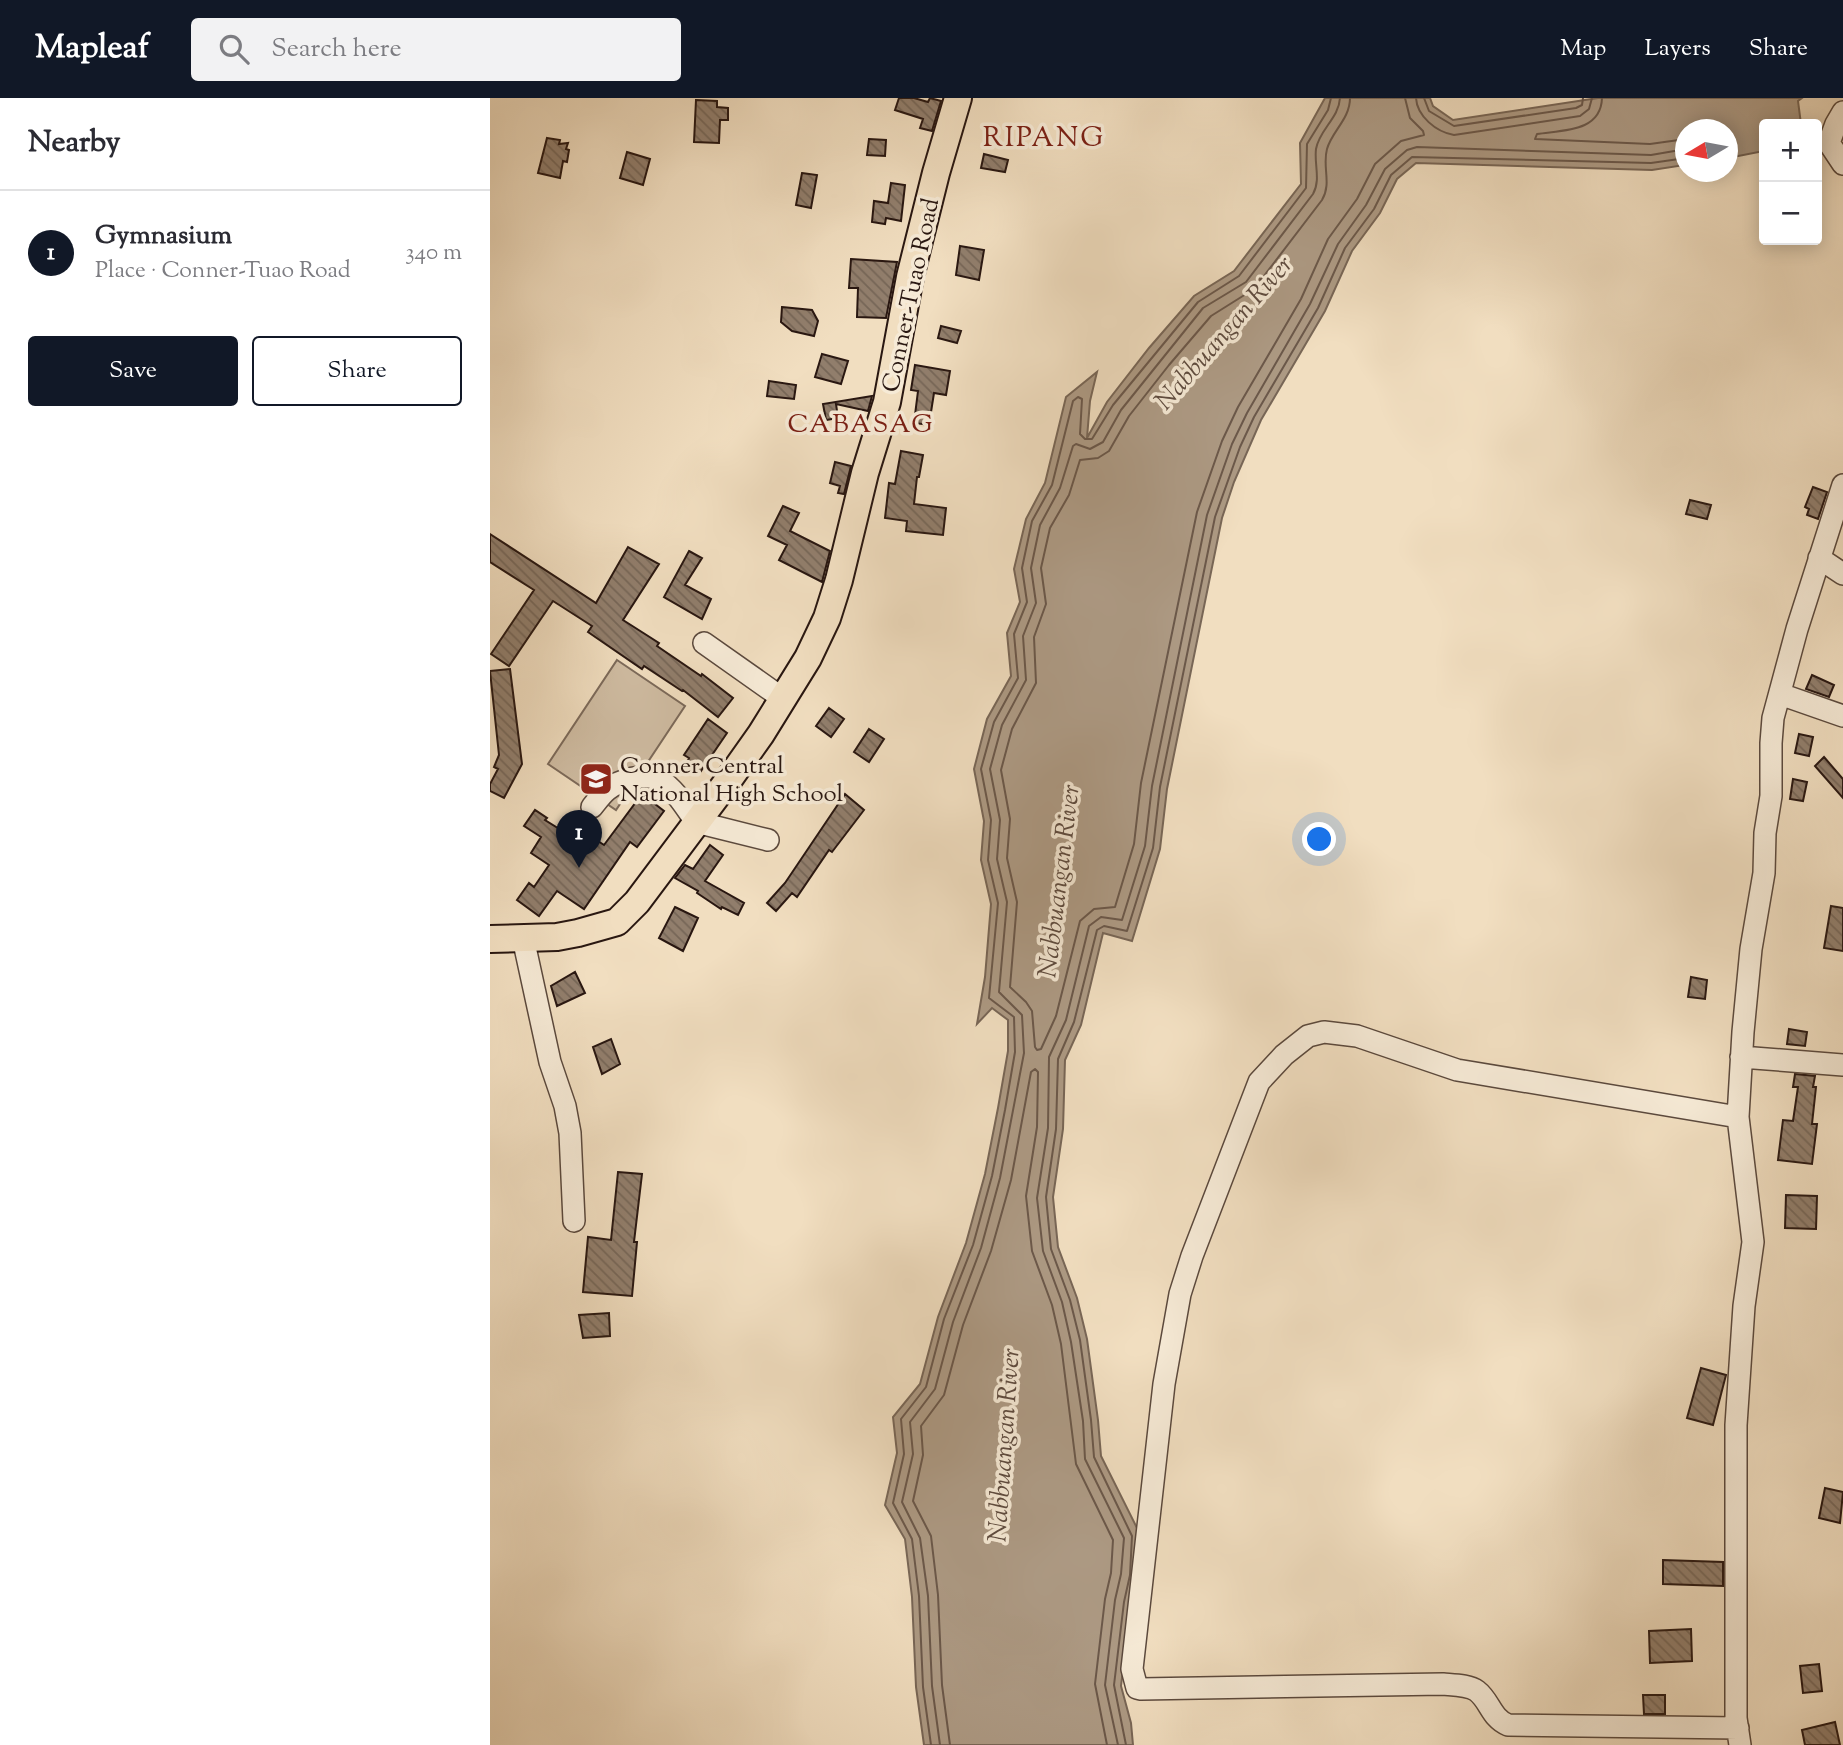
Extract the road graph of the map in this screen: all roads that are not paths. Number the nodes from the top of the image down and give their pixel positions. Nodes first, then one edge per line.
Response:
1 (958, 98) edge
2 (1839, 118) edge
3 (1843, 164) edge
4 (1843, 485) edge
5 (1819, 558) junction
6 (1843, 574) edge
7 (704, 643) dead end
8 (1780, 694) junction
9 (782, 698) junction
10 (1843, 716) edge
11 (592, 807) dead end
12 (696, 822) junction
13 (768, 840) dead end
14 (523, 938) junction
15 (490, 939) edge
16 (1741, 1057) junction
17 (1843, 1065) edge
18 (1738, 1117) junction
19 (574, 1221) dead end
20 (1739, 1736) edge

1 - 9 main road, Conner-Tuao Road
2 - 3 street
4 - 5 street
5 - 6 street
5 - 8 street
7 - 9 street
8 - 10 street
8 - 16 street
9 - 12 main road, Conner-Tuao Road
11 - 12 street
12 - 13 street
12 - 14 main road, Conner-Tuao Road
14 - 15 main road, Conner-Tuao Road
14 - 19 street
16 - 17 street
16 - 18 street
18 - 20 street
18 - 20 street

